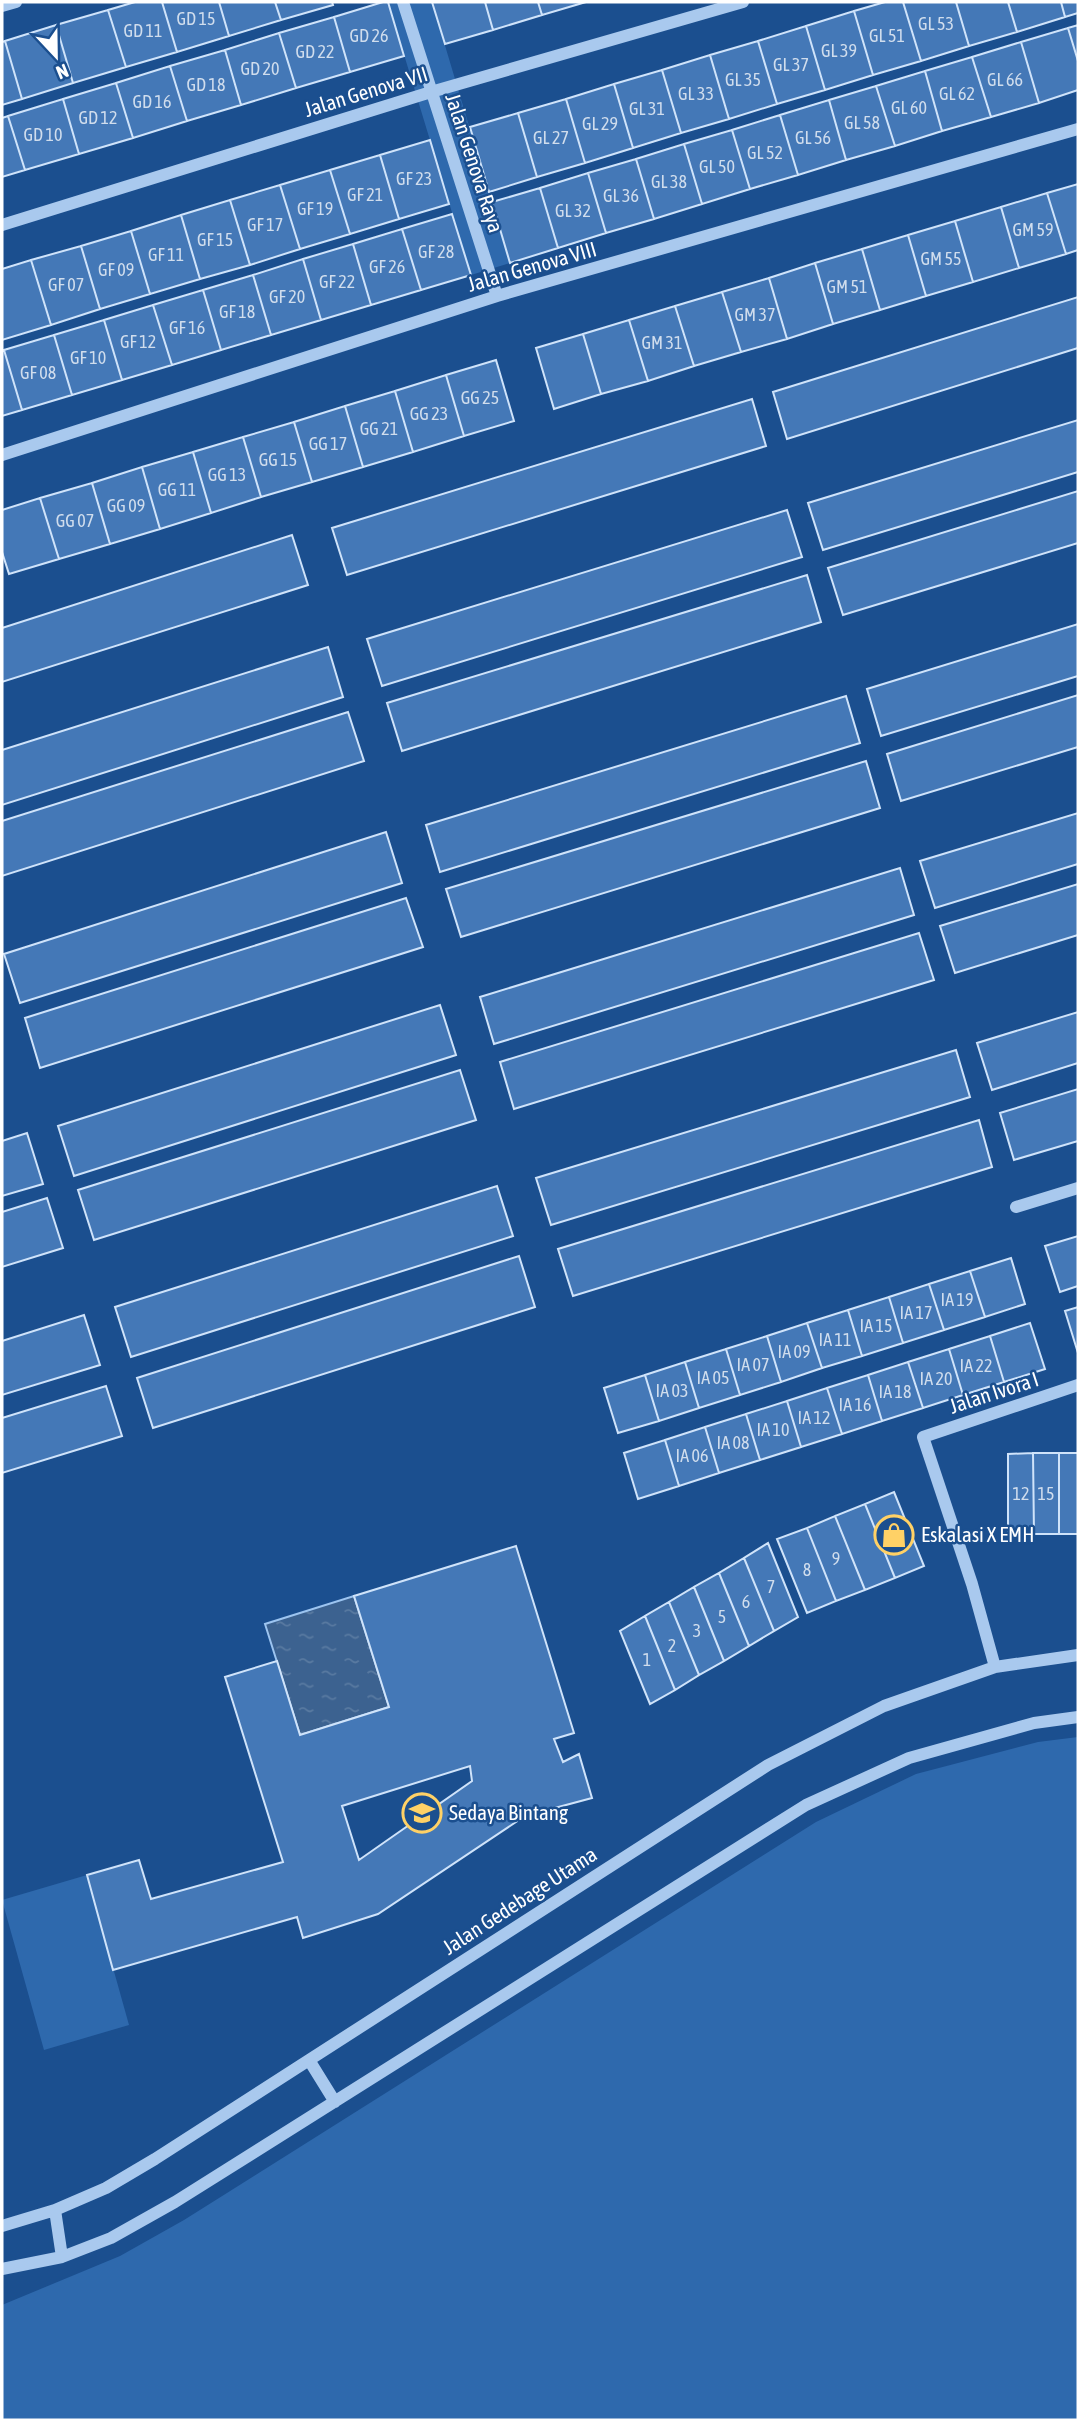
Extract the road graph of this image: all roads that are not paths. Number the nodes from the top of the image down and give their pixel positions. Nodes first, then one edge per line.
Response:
1 (16, 2) edge
2 (403, 2) edge
3 (743, 2) edge
4 (2, 6) edge
5 (431, 92) junction
6 (1078, 129) edge
7 (2, 225) edge
8 (497, 296) junction
9 (2, 455) edge
10 (1078, 1188) edge
11 (1016, 1207) dead end
12 (1078, 1385) edge
13 (1078, 1654) edge
14 (995, 1667) junction
15 (1078, 1717) edge
16 (309, 2060) junction
17 (335, 2102) junction
18 (55, 2210) junction
19 (2, 2227) edge
20 (62, 2257) junction
21 (2, 2269) edge

1 - 4 street
2 - 5 street, Jalan Genova Raya
3 - 5 street, Jalan Genova VII
5 - 7 street, Jalan Genova VII
5 - 8 street, Jalan Genova Raya
6 - 8 street, Jalan Genova VIII
8 - 9 street, Jalan Genova VIII
10 - 11 street
12 - 14 street, Jalan Ivora I
13 - 14 street, Jalan Gedebage Utama
14 - 16 street, Jalan Gedebage Utama
15 - 17 street
16 - 17 street
16 - 18 street, Jalan Gedebage Utama
17 - 20 street
18 - 19 street, Jalan Gedebage Utama
18 - 20 street
20 - 21 street

